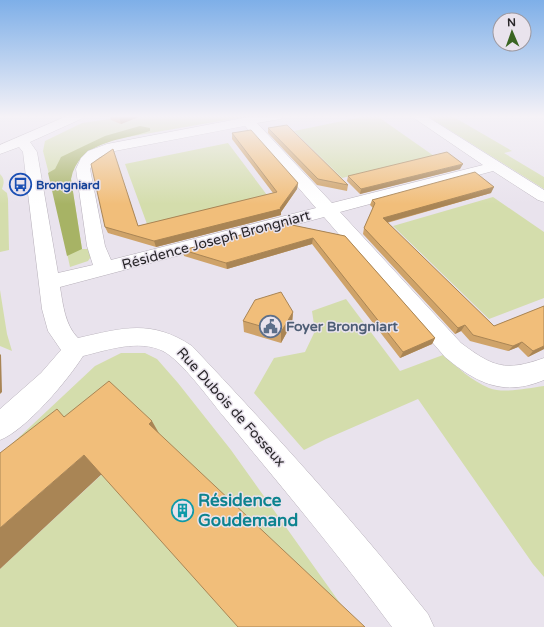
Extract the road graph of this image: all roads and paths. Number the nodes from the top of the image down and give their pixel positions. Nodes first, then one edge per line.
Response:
1 (121, 145) edge
2 (269, 145) edge
3 (463, 145) edge
4 (10, 146) edge
5 (496, 166) junction
6 (544, 197) edge
7 (327, 210) junction
8 (104, 269) junction
9 (50, 283) junction
10 (75, 348) junction
11 (544, 369) edge
12 (0, 427) edge
13 (415, 627) edge

1 - 8 street, Résidence Joseph Brongniart
2 - 7 street, Résidence Joseph Brongniart
3 - 5 street
4 - 9 street
5 - 6 street
5 - 7 street, Résidence Joseph Brongniart
7 - 8 street, Résidence Joseph Brongniart
7 - 11 street, Résidence Joseph Brongniart
8 - 9 street, Résidence Joseph Brongniart
9 - 10 street
10 - 12 street
10 - 13 street, Rue Dubois de Fosseux

